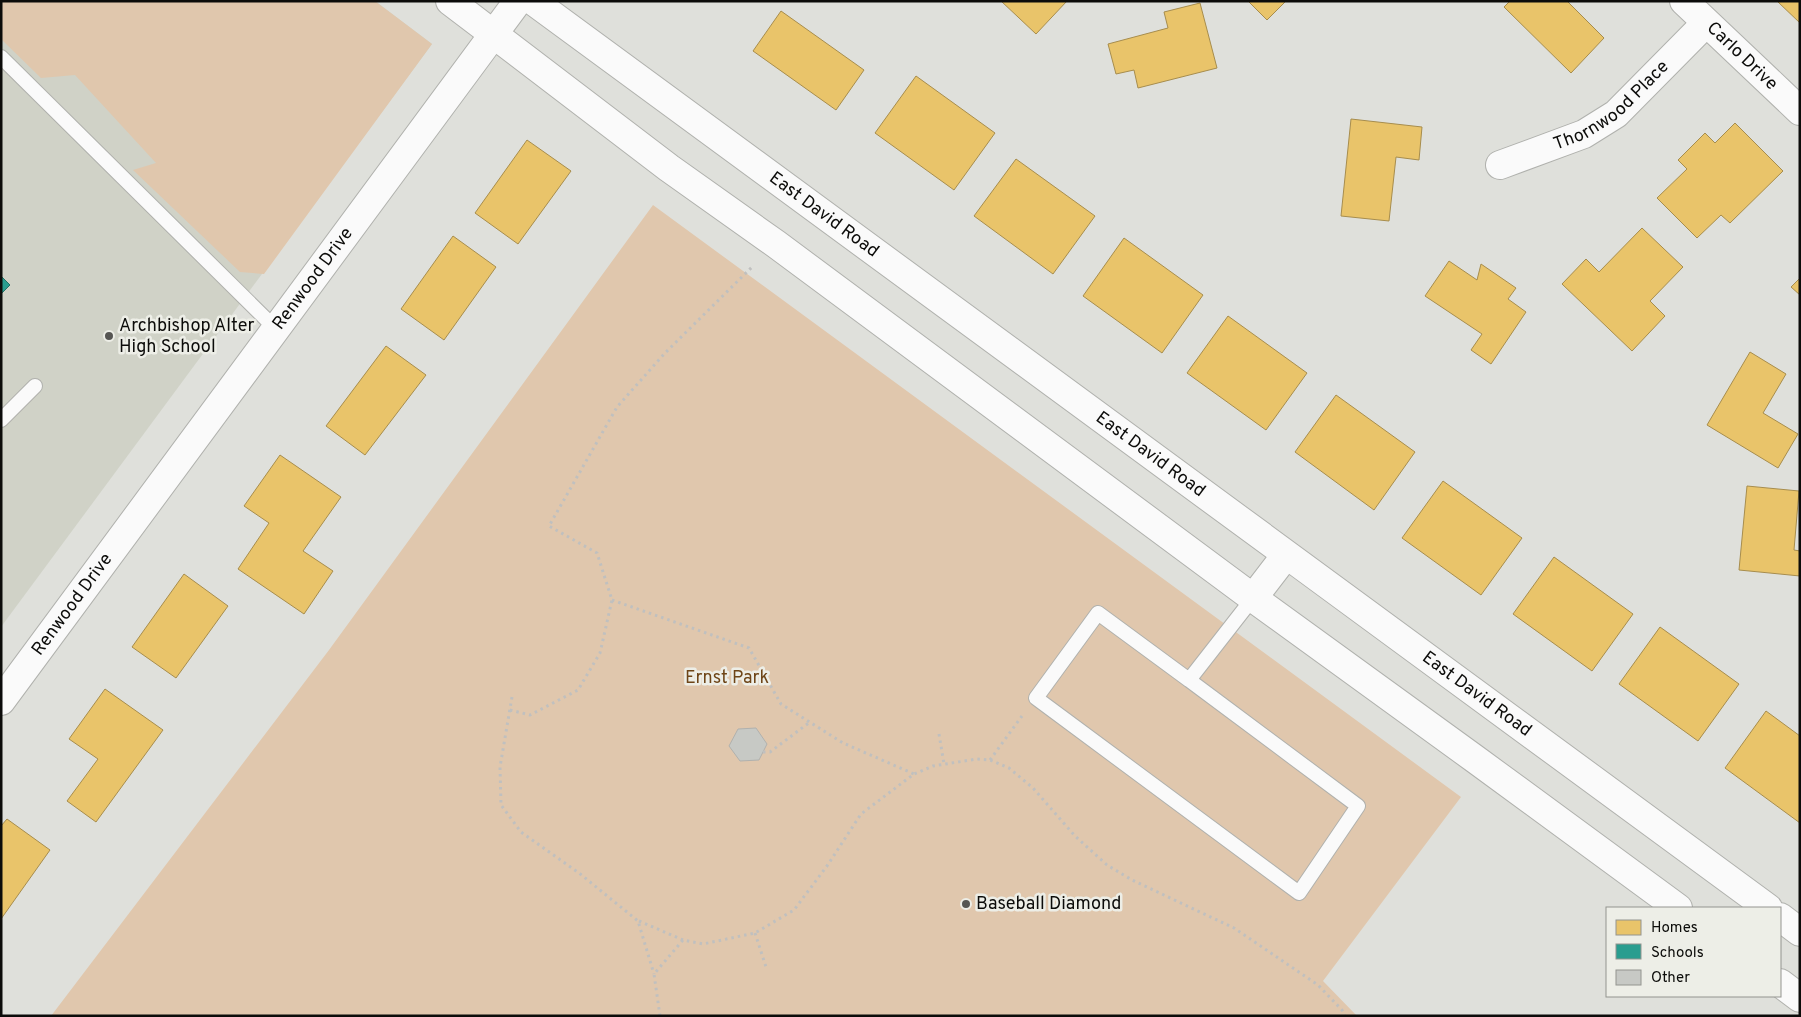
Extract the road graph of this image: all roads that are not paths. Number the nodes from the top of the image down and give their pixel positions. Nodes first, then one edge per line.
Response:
1 (450, 1) edge
2 (518, 1) edge
3 (533, 1) edge
4 (1684, 1) edge
5 (1706, 24) junction
6 (493, 34) junction
7 (1, 57) edge
8 (1800, 111) edge
9 (1500, 165) dead end
10 (276, 328) junction
11 (35, 386) dead end
12 (1, 420) edge
13 (1286, 555) junction
14 (1253, 598) junction
15 (1189, 680) junction
16 (1, 702) edge
17 (1677, 907) edge
18 (1767, 907) edge
19 (1781, 918) edge
20 (1800, 932) edge
21 (1781, 984) edge
22 (1800, 998) edge

1 - 6 street
2 - 6 street, Renwood Drive
3 - 13 street, East David Road
4 - 5 street, Carlo Drive
5 - 8 street, Carlo Drive
5 - 9 street, Thornwood Place
6 - 10 street, Renwood Drive
6 - 14 street
7 - 10 lane
10 - 16 street, Renwood Drive
11 - 12 lane
13 - 14 street
13 - 18 street, East David Road
14 - 15 lane
14 - 17 street
15 - 15 lane
19 - 20 street
21 - 22 street

